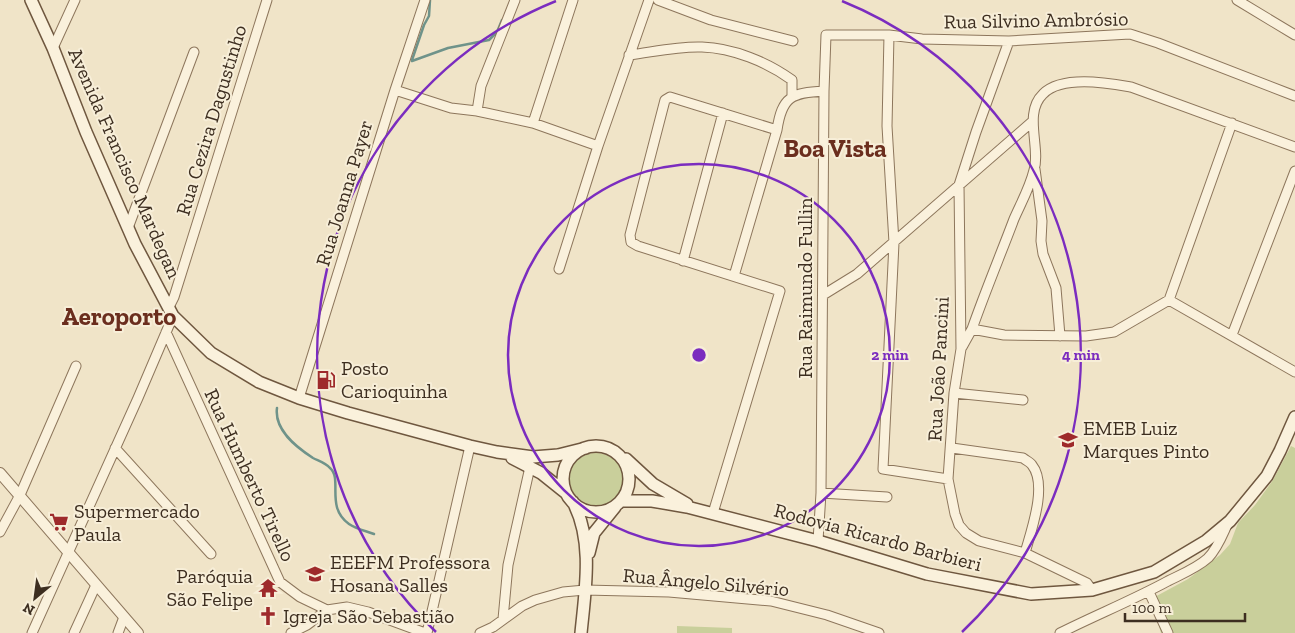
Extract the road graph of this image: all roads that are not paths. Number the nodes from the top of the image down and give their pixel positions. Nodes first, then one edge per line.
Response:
1 (32, 0) edge
2 (75, 0) edge
3 (267, 0) edge
4 (425, 0) edge
5 (515, 0) edge
6 (573, 0) edge
7 (649, 0) edge
8 (658, 0) edge
9 (1237, 0) edge
10 (826, 34) joint
11 (889, 35) junction
12 (1295, 35) edge
13 (793, 41) dead end
14 (1009, 42) junction
15 (54, 48) junction
16 (194, 52) dead end
17 (629, 55) junction
18 (395, 90) junction
19 (824, 91) junction
20 (1295, 96) edge
21 (792, 97) junction
22 (476, 111) junction
23 (723, 113) junction
24 (1034, 121) junction
25 (1232, 122) junction
26 (533, 123) junction
27 (777, 130) junction
28 (598, 146) junction
29 (1295, 147) edge
30 (1035, 169) junction
31 (1295, 171) edge
32 (959, 185) junction
33 (128, 228) junction
34 (894, 243) junction
35 (683, 261) junction
36 (559, 269) dead end
37 (734, 276) junction
38 (823, 295) junction
39 (1168, 300) junction
40 (171, 311) junction
41 (972, 329) junction
42 (166, 332) junction
43 (1232, 335) junction
44 (1060, 336) junction
45 (961, 349) junction
46 (76, 366) dead end
47 (1295, 372) edge
48 (954, 393) junction
49 (299, 398) junction
50 (1023, 400) dead end
51 (1295, 417) edge
52 (470, 446) junction
53 (115, 448) junction
54 (586, 448) junction
55 (952, 448) junction
56 (497, 452) junction
57 (616, 453) junction
58 (530, 467) junction
59 (0, 473) edge
60 (948, 479) junction
61 (821, 493) junction
62 (20, 495) junction
63 (887, 497) dead end
64 (570, 498) junction
65 (618, 503) junction
66 (709, 513) junction
67 (1230, 520) junction
68 (0, 532) edge
69 (818, 541) junction
70 (70, 552) junction
71 (1025, 553) junction
72 (212, 554) dead end
73 (586, 567) junction
74 (96, 585) junction
75 (585, 590) junction
76 (1092, 590) junction
77 (1149, 592) junction
78 (327, 610) junction
79 (124, 617) junction
80 (503, 619) junction
81 (32, 633) edge
82 (74, 633) edge
83 (118, 633) edge
84 (138, 633) edge
85 (291, 633) edge
86 (426, 633) edge
87 (480, 633) edge
88 (582, 633) edge
89 (879, 633) edge
90 (1060, 633) edge
91 (1168, 633) edge

1 - 15 main road, Avenida Francisco Mardegan
2 - 15 street
3 - 40 street, Rua Cezira Dagustinho
4 - 18 street, Rua Joanna Payer
5 - 22 street
6 - 26 street
7 - 17 street
8 - 13 street
9 - 12 street
10 - 11 street, Rua Silvino Ambrósio
10 - 19 street, Rua Raimundo Fullin
11 - 14 street, Rua Silvino Ambrósio
11 - 34 street
14 - 20 street, Rua Silvino Ambrósio
14 - 32 street, Rua João Pancini
15 - 33 main road, Avenida Francisco Mardegan
16 - 33 street
17 - 21 street
17 - 28 street
18 - 22 street
18 - 49 street, Rua Joanna Payer
19 - 21 street
19 - 38 street, Rua Raimundo Fullin
21 - 27 street
22 - 26 street
23 - 27 street
23 - 35 street
23 - 35 street
24 - 25 street
24 - 30 street
24 - 32 street
25 - 29 street
25 - 39 street
26 - 28 street
27 - 37 street
28 - 36 street
30 - 41 street
30 - 44 street
31 - 43 street
32 - 34 street
32 - 45 street, Rua João Pancini
33 - 40 main road, Avenida Francisco Mardegan
34 - 38 street
34 - 60 street
35 - 37 street
37 - 66 street
38 - 61 street, Rua Raimundo Fullin
39 - 43 street
39 - 44 street
40 - 42 street, Rua Cezira Dagustinho
40 - 49 main road, Avenida Francisco Mardegan
41 - 44 street
41 - 45 street
42 - 53 street, Rua Cezira Dagustinho
42 - 78 street, Rua Humberto Tirello
43 - 47 street
45 - 48 street, Rua João Pancini
46 - 62 street
48 - 50 street
48 - 55 street, Rua João Pancini
49 - 52 main road, Avenida Francisco Mardegan
51 - 67 main road, Rodovia Ricardo Barbieri
52 - 56 main road, Avenida Francisco Mardegan
52 - 86 street
53 - 70 street, Rua Cezira Dagustinho
53 - 72 street
54 - 56 main road, Avenida Francisco Mardegan
54 - 57 main road
54 - 64 main road
55 - 60 street, Rua João Pancini
55 - 71 street
56 - 58 main road, Avenida Francisco Mardegan
57 - 65 main road
57 - 66 main road
58 - 64 main road, Avenida Francisco Mardegan
58 - 80 street
59 - 62 street
60 - 71 street, Rua João Pancini
61 - 63 street
61 - 69 street, Rua Raimundo Fullin
62 - 68 street
62 - 70 street
64 - 65 main road
64 - 73 main road
65 - 66 main road
65 - 73 main road
66 - 69 main road, Rodovia Ricardo Barbieri
67 - 76 main road, Rodovia Ricardo Barbieri
67 - 77 street
69 - 76 main road, Rodovia Ricardo Barbieri
70 - 74 street
70 - 81 street, Rua Cezira Dagustinho
71 - 76 street, Rua João Pancini
73 - 75 main road
74 - 79 street
74 - 82 street
75 - 80 street, Rua Ângelo Silvério
75 - 88 main road
75 - 89 street, Rua Ângelo Silvério
77 - 90 street
77 - 91 street
78 - 85 street
78 - 86 street
79 - 83 street
79 - 84 street
80 - 87 street, Rua Ângelo Silvério

